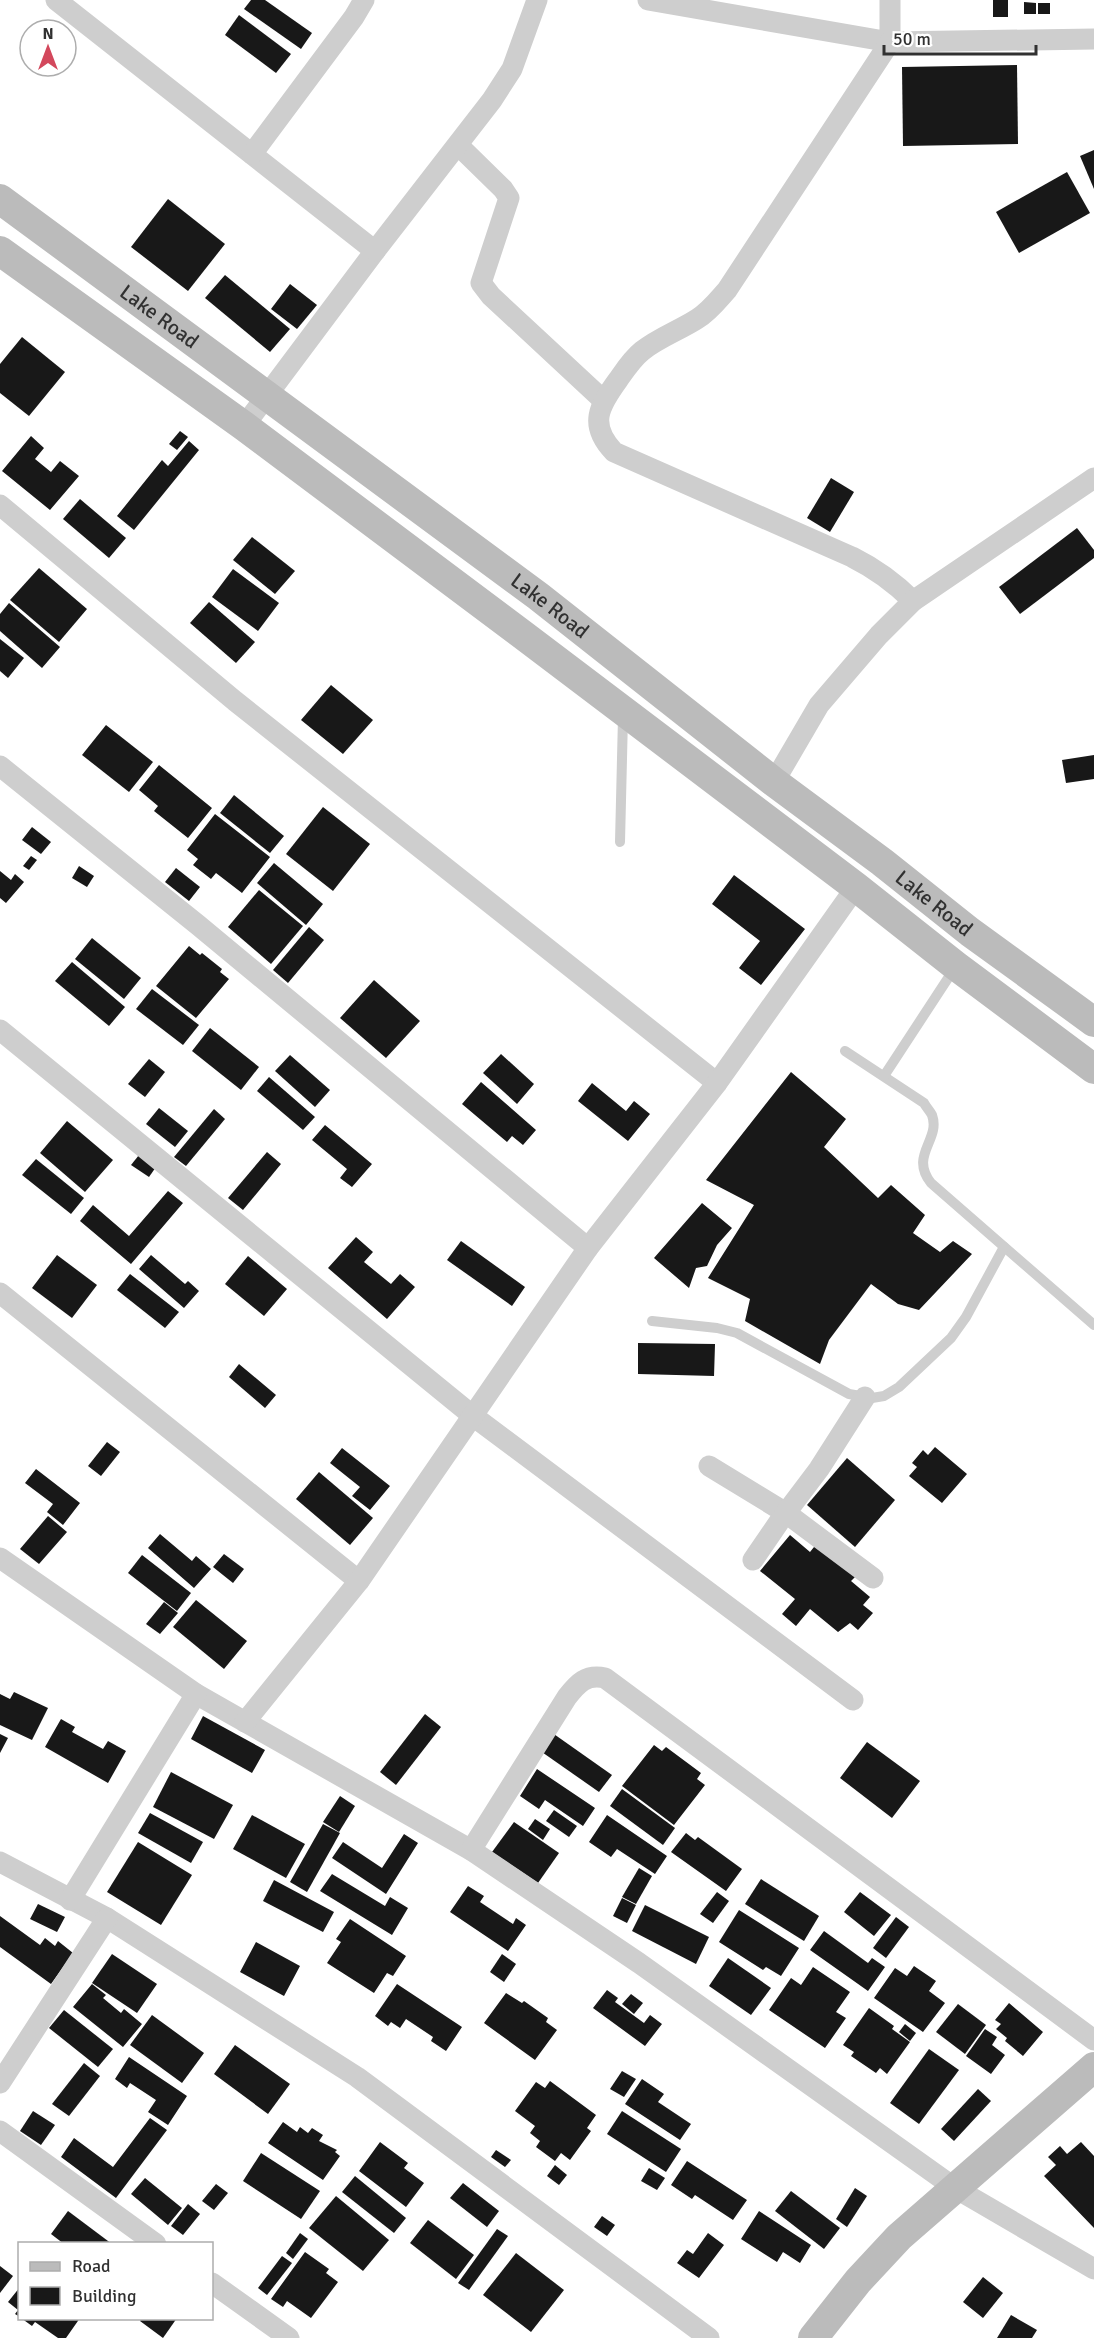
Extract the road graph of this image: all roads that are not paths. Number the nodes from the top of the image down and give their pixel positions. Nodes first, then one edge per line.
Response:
1 (56, 0) edge
2 (364, 0) edge
3 (537, 0) edge
4 (648, 0) edge
5 (890, 0) edge
6 (1094, 39) edge
7 (890, 42) junction
8 (458, 145) junction
9 (252, 154) junction
10 (0, 199) edge
11 (0, 251) edge
12 (375, 251) junction
13 (268, 395) junction
14 (603, 400) junction
15 (244, 426) junction
16 (1094, 478) edge
17 (0, 505) edge
18 (913, 601) junction
19 (623, 711) junction
20 (0, 766) edge
21 (774, 782) junction
22 (621, 842) dead end
23 (856, 887) junction
24 (956, 966) junction
25 (1094, 1022) edge
26 (0, 1030) edge
27 (845, 1051) dead end
28 (1094, 1069) edge
29 (884, 1076) junction
30 (717, 1083) junction
31 (1004, 1247) junction
32 (588, 1248) junction
33 (0, 1293) edge
34 (652, 1321) dead end
35 (1094, 1325) edge
36 (865, 1397) junction
37 (473, 1416) junction
38 (709, 1466) dead end
39 (786, 1513) junction
40 (0, 1558) edge
41 (753, 1560) dead end
42 (873, 1578) dead end
43 (359, 1581) junction
44 (196, 1694) junction
45 (853, 1700) dead end
46 (245, 1722) junction
47 (471, 1850) junction
48 (0, 1862) edge
49 (70, 1900) junction
50 (107, 1918) junction
51 (1094, 2040) edge
52 (1094, 2067) edge
53 (0, 2083) edge
54 (0, 2131) edge
55 (955, 2188) junction
56 (153, 2242) edge
57 (1094, 2269) edge
58 (213, 2284) edge
59 (289, 2338) edge
60 (709, 2338) edge
61 (813, 2338) edge

1 - 9 street
2 - 9 street
3 - 8 street
4 - 7 street
5 - 7 street
6 - 7 street
7 - 14 street
8 - 12 street
8 - 14 street
9 - 12 street
10 - 13 main road, Lake Road
11 - 15 main road, Lake Road
12 - 13 street
13 - 15 street
13 - 21 main road, Lake Road
14 - 18 street
15 - 19 main road, Lake Road
16 - 18 street
17 - 30 street
18 - 21 street
19 - 22 lane
19 - 23 main road, Lake Road
20 - 32 street
21 - 25 main road, Lake Road
23 - 24 main road, Lake Road
23 - 30 street
24 - 28 main road, Lake Road
24 - 29 lane
26 - 37 street
27 - 29 lane
29 - 31 lane
30 - 32 street
31 - 35 lane
31 - 36 lane
32 - 37 street
33 - 43 street
34 - 36 lane
36 - 39 street
37 - 43 street
37 - 45 street
38 - 39 street
39 - 41 street
39 - 42 street
40 - 44 street
43 - 46 street
44 - 46 street
44 - 49 street
46 - 47 street
47 - 51 street
47 - 55 street
48 - 49 street
49 - 50 street
50 - 53 street
50 - 60 street
52 - 55 main road
54 - 56 street
55 - 57 street
55 - 61 main road
58 - 59 street

